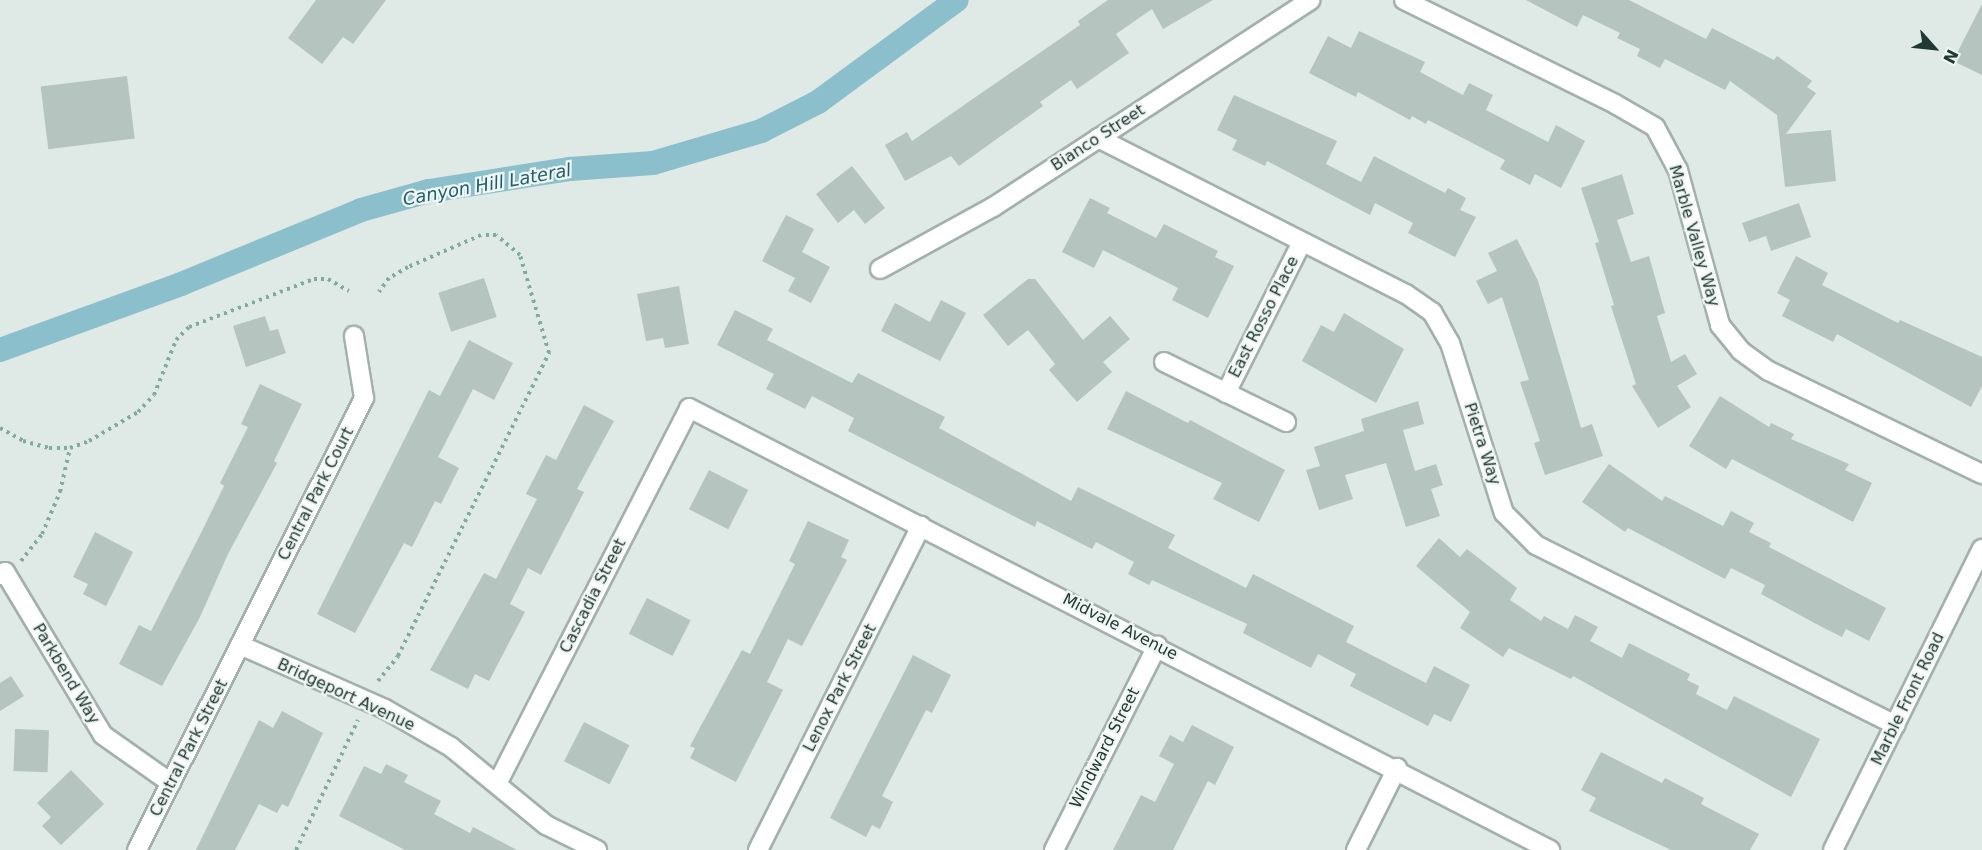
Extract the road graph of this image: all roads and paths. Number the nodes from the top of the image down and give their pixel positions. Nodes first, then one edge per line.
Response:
1 (1311, 0) edge
2 (1404, 0) edge
3 (1098, 138) junction
4 (1302, 242) junction
5 (880, 269) dead end
6 (349, 291) dead end
7 (380, 292) dead end
8 (354, 336) dead end
9 (1164, 362) dead end
10 (1226, 393) junction
11 (689, 408) joint
12 (1286, 422) dead end
13 (0, 428) edge
14 (70, 448) junction
15 (1982, 474) edge
16 (921, 526) junction
17 (1982, 549) edge
18 (2, 574) edge
19 (240, 645) junction
20 (1156, 646) junction
21 (378, 681) dead end
22 (358, 720) dead end
23 (1895, 725) junction
24 (1397, 768) junction
25 (171, 783) junction
26 (496, 784) junction
27 (137, 850) edge
28 (296, 850) edge
29 (597, 850) edge
30 (758, 850) edge
31 (1054, 850) edge
32 (1356, 850) edge
33 (1550, 850) edge
34 (1833, 850) edge

1 - 3 street, Bianco Street
2 - 15 street, Marble Valley Way
3 - 4 street, Pietra Way
3 - 5 street, Bianco Street
4 - 10 street, East Rosso Place
4 - 23 street, Pietra Way
6 - 14 path
7 - 21 path
8 - 19 street, Central Park Court
9 - 10 street, East Rosso Place
10 - 12 street, East Rosso Place
11 - 16 street, Midvale Avenue
11 - 26 street, Cascadia Street
13 - 14 path
14 - 18 path
16 - 20 street, Midvale Avenue
16 - 30 street, Lenox Park Street
17 - 23 street, Marble Front Road
18 - 25 street, Parkbend Way
19 - 25 street, Central Park Street
19 - 26 street, Bridgeport Avenue
20 - 24 street, Midvale Avenue
20 - 31 street, Windward Street
22 - 28 path
23 - 34 street, Marble Front Road
24 - 32 street
24 - 33 street, Midvale Avenue
25 - 27 street, Central Park Street
26 - 29 street, Bridgeport Avenue

